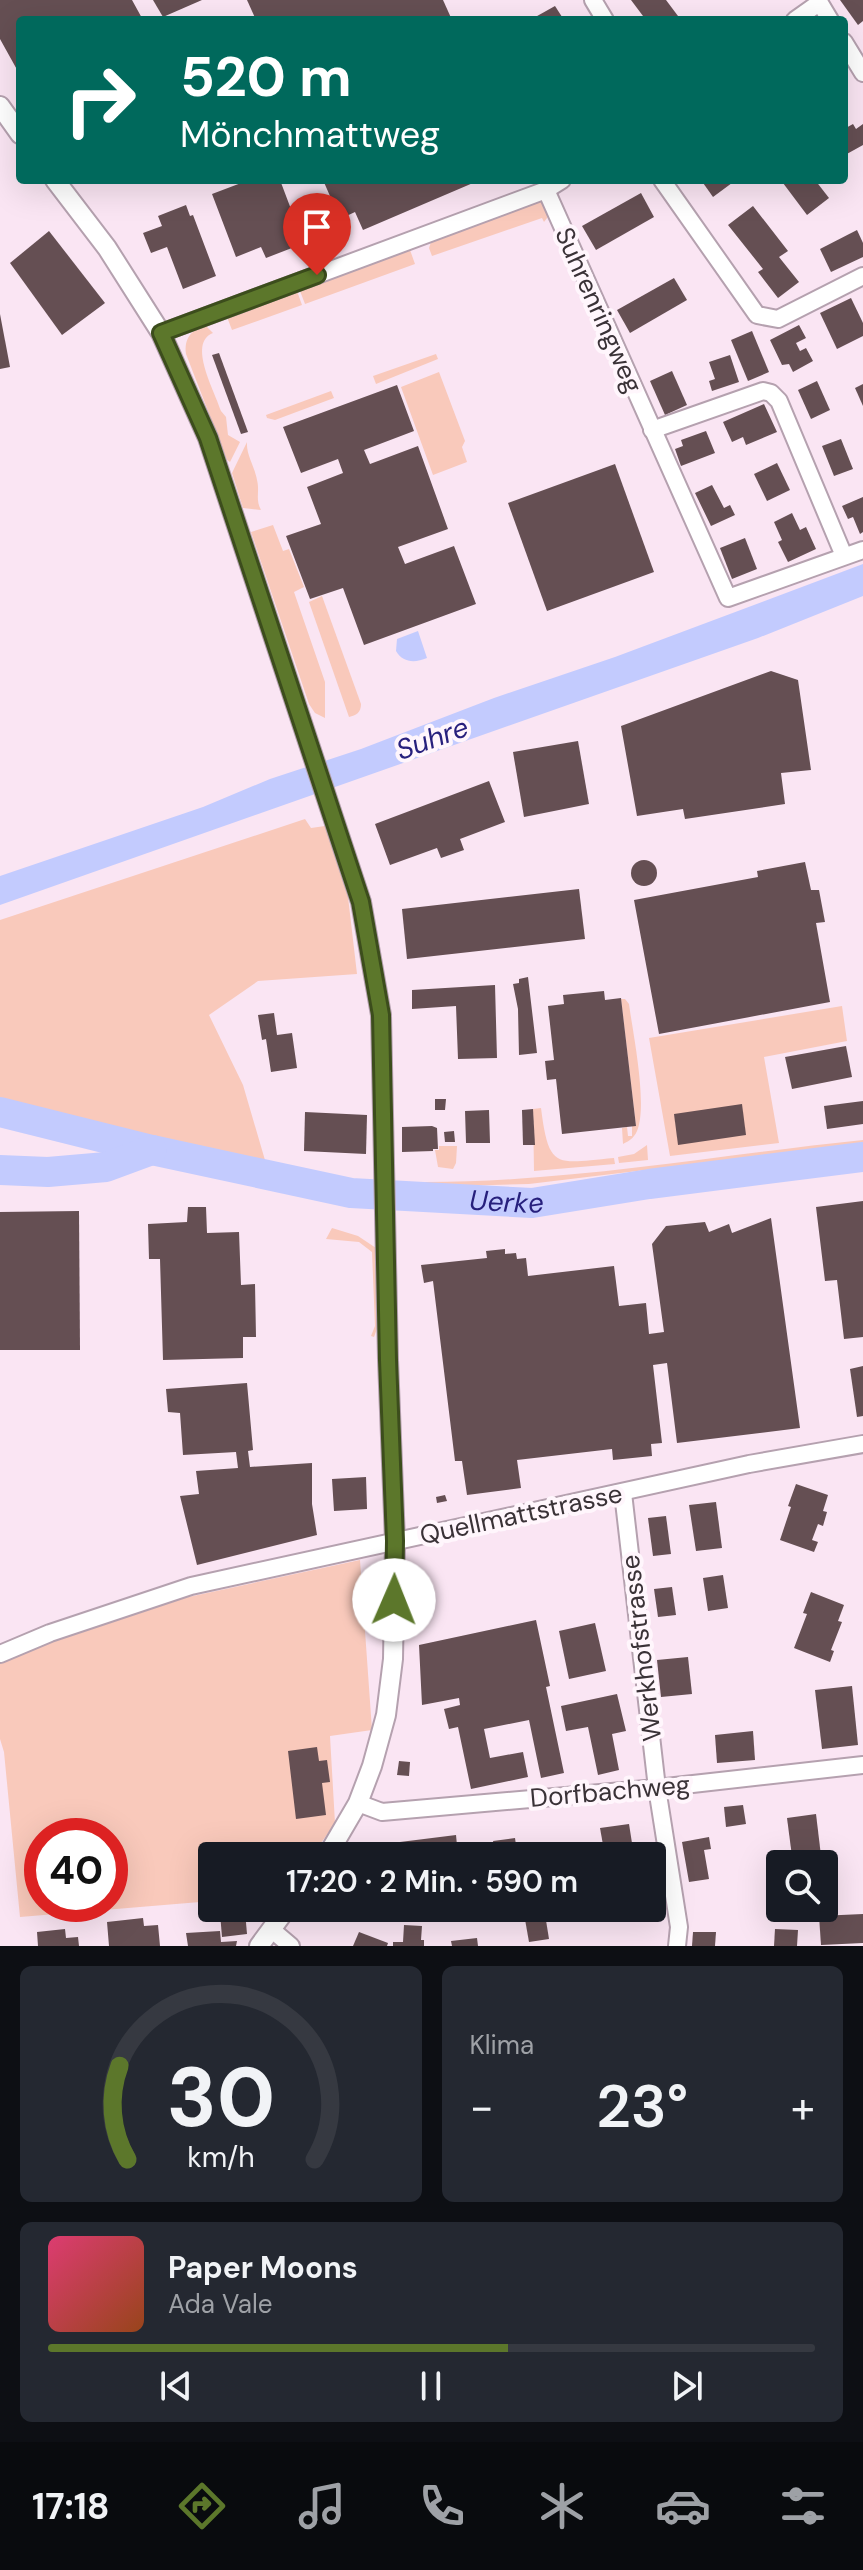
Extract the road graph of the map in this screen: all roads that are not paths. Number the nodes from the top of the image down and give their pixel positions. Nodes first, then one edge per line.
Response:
1 (819, 1) edge
2 (800, 16) edge
3 (848, 49) edge
4 (863, 73) edge
5 (0, 106) edge
6 (16, 128) edge
7 (58, 184) edge
8 (556, 184) edge
9 (665, 184) edge
10 (546, 190) junction
11 (863, 276) edge
12 (161, 333) junction
13 (652, 430) junction
14 (863, 550) edge
15 (844, 556) junction
16 (863, 1444) edge
17 (623, 1493) junction
18 (395, 1541) junction
19 (0, 1654) edge
20 (863, 1765) edge
21 (657, 1788) junction
22 (358, 1803) junction
23 (335, 1842) edge
24 (276, 1922) edge
25 (271, 1929) junction
26 (259, 1946) edge
27 (291, 1946) edge
28 (677, 1946) edge

1 - 2 street
3 - 4 street
5 - 6 street
7 - 12 street
8 - 10 street
9 - 11 street
10 - 12 street
10 - 13 street, Suhrenringweg
12 - 18 street
13 - 15 street
13 - 15 street, Suhrenringweg
14 - 15 street
16 - 17 street, Quellmattstrasse
17 - 18 street, Quellmattstrasse
17 - 21 street, Werkhofstrasse
18 - 19 street, Quellmattstrasse
18 - 22 street
20 - 21 street, Dorfbachweg
21 - 22 street, Dorfbachweg
21 - 28 street, Werkhofstrasse
22 - 23 street
24 - 25 street
25 - 26 street
25 - 27 street

